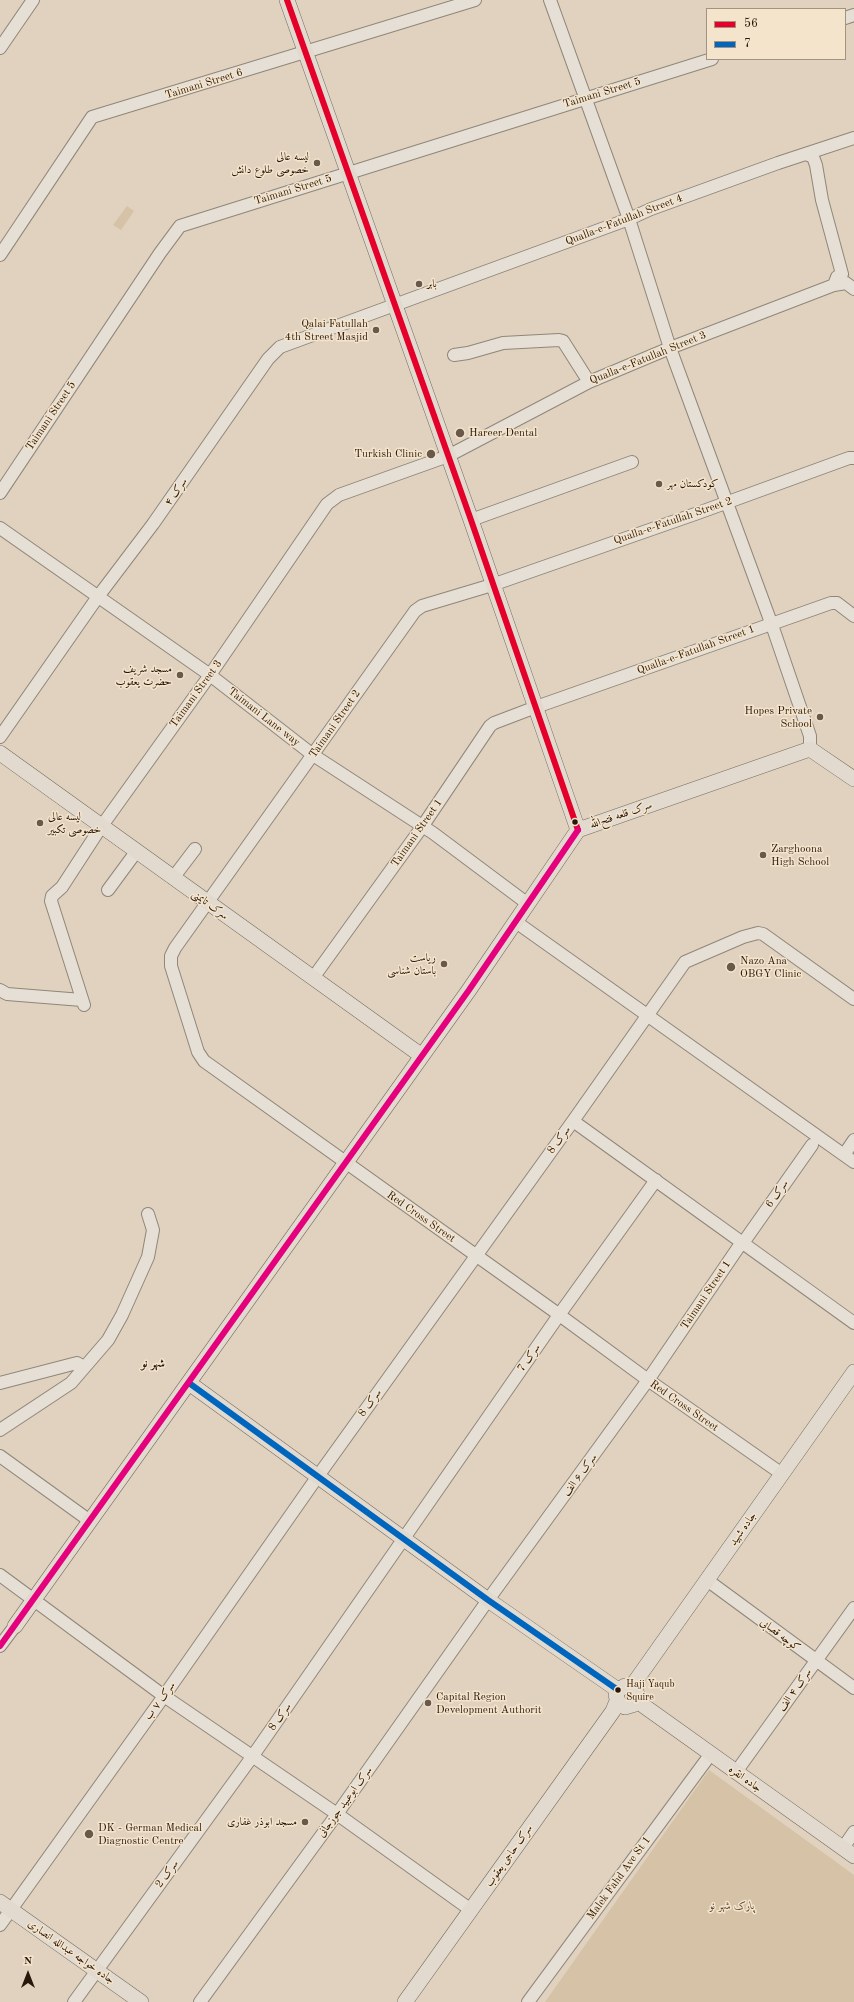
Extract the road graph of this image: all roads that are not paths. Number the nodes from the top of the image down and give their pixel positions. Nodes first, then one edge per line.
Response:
1 (34, 0) edge
2 (287, 0) edge
3 (475, 0) edge
4 (550, 0) edge
5 (0, 48) edge
6 (307, 52) junction
7 (709, 60) edge
8 (586, 98) junction
9 (854, 138) edge
10 (806, 154) junction
11 (348, 173) junction
12 (629, 219) junction
13 (0, 255) edge
14 (834, 285) junction
15 (854, 289) edge
16 (395, 304) junction
17 (670, 348) junction
18 (454, 355) dead end
19 (589, 382) junction
20 (448, 456) junction
21 (854, 458) edge
22 (632, 462) dead end
23 (0, 493) edge
24 (726, 503) junction
25 (471, 520) junction
26 (0, 528) edge
27 (492, 584) junction
28 (97, 598) junction
29 (854, 616) edge
30 (771, 623) junction
31 (210, 675) junction
32 (536, 707) junction
33 (0, 737) edge
34 (810, 749) junction
35 (0, 753) edge
36 (313, 756) junction
37 (854, 779) edge
38 (101, 827) junction
39 (422, 827) junction
40 (578, 830) junction
41 (195, 849) dead end
42 (136, 852) junction
43 (173, 878) junction
44 (108, 890) dead end
45 (208, 903) junction
46 (528, 904) junction
47 (516, 922) junction
48 (313, 978) junction
49 (0, 990) edge
50 (854, 999) edge
51 (647, 1014) junction
52 (422, 1056) junction
53 (573, 1121) junction
54 (854, 1140) edge
55 (812, 1145) dead end
56 (844, 1155) junction
57 (854, 1162) edge
58 (345, 1163) junction
59 (656, 1180) junction
60 (148, 1214) dead end
61 (742, 1243) junction
62 (476, 1255) junction
63 (559, 1315) junction
64 (854, 1323) edge
65 (670, 1348) joint
66 (84, 1367) junction
67 (854, 1372) edge
68 (648, 1380) junction
69 (0, 1383) edge
70 (189, 1383) junction
71 (0, 1430) edge
72 (0, 1456) edge
73 (782, 1474) junction
74 (318, 1476) junction
75 (90, 1521) junction
76 (405, 1539) junction
77 (0, 1575) edge
78 (707, 1580) junction
79 (34, 1599) junction
80 (488, 1600) junction
81 (854, 1608) edge
82 (15, 1626) joint
83 (0, 1646) edge
84 (815, 1661) junction
85 (854, 1688) edge
86 (164, 1696) junction
87 (624, 1697) junction
88 (710, 1755) junction
89 (252, 1757) junction
90 (736, 1772) junction
91 (338, 1814) junction
92 (854, 1832) edge
93 (848, 1852) edge
94 (5, 1906) edge
95 (471, 1910) junction
96 (0, 1925) edge
97 (97, 1971) junction
98 (74, 2002) edge
99 (141, 2002) edge
100 (200, 2002) edge
101 (405, 2002) edge
102 (528, 2002) edge

1 - 5 street
2 - 6 main road, سرک قلعه فتح‌الله
3 - 6 street, Taimani Street 6
4 - 8 street
6 - 11 main road, سرک قلعه فتح‌الله
6 - 13 street, Taimani Street 6
7 - 8 street, Taimani Street 5
8 - 11 street, Taimani Street 5
8 - 12 street
9 - 10 street, Qualla-e-Fatullah Street 4
10 - 12 street, Qualla-e-Fatullah Street 4
10 - 14 street
11 - 16 main road, سرک قلعه فتح‌الله
11 - 23 street, Taimani Street 5
12 - 16 street, Qualla-e-Fatullah Street 4
12 - 17 street
14 - 15 street, Qualla-e-Fatullah Street 3
14 - 17 street, Qualla-e-Fatullah Street 3
16 - 20 main road, سرک قلعه فتح‌الله
16 - 28 street, سرک ۴
17 - 19 street, Qualla-e-Fatullah Street 3
17 - 24 street
18 - 19 street
19 - 20 street, Qualla-e-Fatullah Street 3
20 - 25 main road, سرک قلعه فتح‌الله
20 - 31 street, Taimani Street 3
21 - 24 street, Qualla-e-Fatullah Street 2
22 - 25 street
24 - 27 street, Qualla-e-Fatullah Street 2
24 - 30 street
25 - 27 main road, سرک قلعه فتح‌الله
26 - 28 street, Taimani Lane way
27 - 32 main road, سرک قلعه فتح‌الله
27 - 36 street, Taimani Street 2
28 - 31 street, Taimani Lane way
28 - 33 street, سرک ۴
29 - 30 street, Qualla-e-Fatullah Street 1
30 - 32 street, Qualla-e-Fatullah Street 1
30 - 34 street
31 - 36 street, Taimani Lane way
31 - 38 street, Taimani Street 3
32 - 39 street, Taimani Street 1
32 - 40 main road, سرک قلعه فتح‌الله
34 - 37 main road
34 - 40 main road, سرک قلعه فتح‌الله
35 - 38 main road, سرک تایمنی
36 - 39 street, Taimani Lane way
36 - 45 street, Taimani Street 2
38 - 42 main road, سرک تایمنی
38 - 49 street, Taimani Street 3
39 - 46 street, Taimani Lane way
39 - 48 street, Taimani Street 1
40 - 46 main road
41 - 43 street
42 - 43 main road, سرک تایمنی
42 - 44 street
43 - 45 main road, سرک تایمنی
45 - 48 main road, سرک تایمنی
45 - 58 street, Red Cross Street
46 - 47 main road
47 - 51 street
47 - 52 main road
48 - 52 main road, سرک تایمنی
50 - 51 street, سرک 8
51 - 53 street, سرک 8
51 - 56 street
52 - 58 main road
53 - 59 street
53 - 62 street, سرک 8
54 - 56 street
55 - 61 street, سرک 6
56 - 57 street
58 - 62 street, Red Cross Street
58 - 70 main road
59 - 61 street
59 - 63 street, سرک 7
60 - 66 street
61 - 64 street
61 - 65 street, Taimani Street 1
62 - 63 street, Red Cross Street
62 - 74 street, سرک 8
63 - 68 street, Red Cross Street
63 - 76 street, سرک 7
65 - 68 street, سرک ۶ الف
66 - 69 street
66 - 71 street
67 - 73 main road, جاده شهید
68 - 73 street, Red Cross Street
68 - 80 street, سرک ۶ الف
70 - 74 main road, جاده انقره
70 - 75 main road
72 - 75 street
73 - 78 main road, جاده شهید
74 - 76 main road, جاده انقره
74 - 86 street, سرک ۷ ب
75 - 79 main road
76 - 80 main road, جاده انقره
76 - 89 street, سرک 8
77 - 79 street
78 - 84 street, کوچه قصابی
78 - 87 main road, جاده شهید
79 - 82 main road
79 - 86 street
80 - 87 main road, جاده انقره
80 - 91 street, سرک ابوعبید جوزجانی
81 - 84 street, سرک ۴ الف
82 - 83 street
84 - 85 street, کوچه قصابی
84 - 90 street, سرک ۴ الف
86 - 89 street
86 - 94 street, سرک ۷ ب
87 - 88 main road, جاده انقره
87 - 95 main road, سرک حاجی یعقوب
88 - 90 main road, جاده انقره
88 - 102 street, Malek Fahd Ave St 1
89 - 91 street
89 - 97 street, سرک 2
90 - 93 main road, جاده انقره
91 - 95 street
91 - 100 street, سرک ابوعبید جوزجانی
92 - 93 street
94 - 96 street, سرک ۷ ب
94 - 97 main road, جاده خواجه عبدالله انصاری
95 - 101 main road, سرک حاجی یعقوب
97 - 98 street, سرک 2
97 - 99 main road, جاده خواجه عبدالله انصاری

